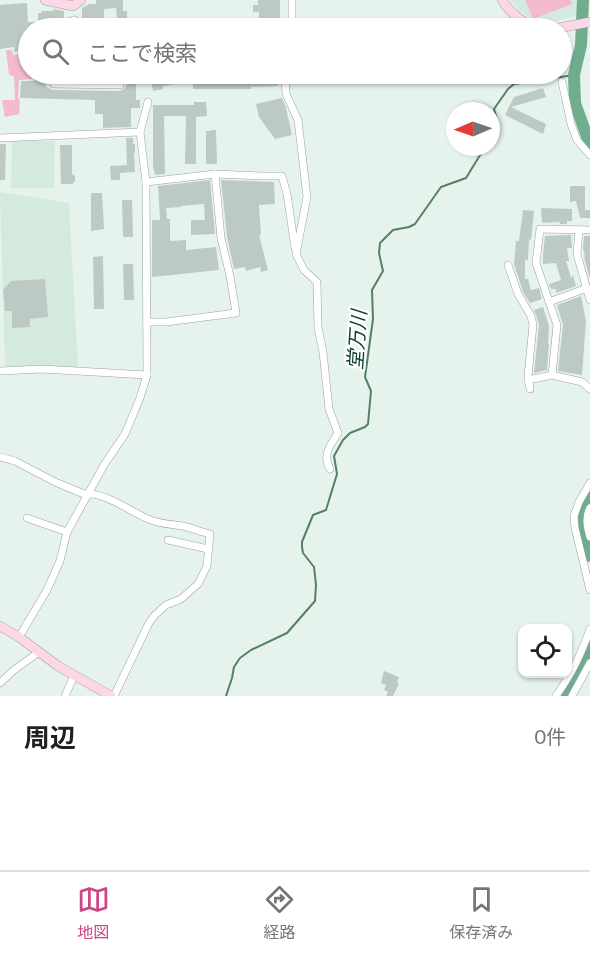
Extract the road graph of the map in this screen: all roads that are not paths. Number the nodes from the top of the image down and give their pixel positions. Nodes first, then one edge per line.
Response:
1 (45, 0) edge
2 (292, 0) edge
3 (502, 0) edge
4 (77, 3) edge
5 (74, 18) edge
6 (292, 18) edge
7 (520, 18) edge
8 (589, 22) edge
9 (572, 25) edge
10 (54, 84) edge
11 (87, 84) joint
12 (120, 84) edge
13 (286, 84) edge
14 (562, 84) edge
15 (148, 102) dead end
16 (140, 132) junction
17 (0, 138) edge
18 (590, 154) edge
19 (215, 174) junction
20 (146, 182) junction
21 (579, 230) junction
22 (590, 230) edge
23 (296, 254) junction
24 (508, 265) dead end
25 (587, 288) junction
26 (590, 300) edge
27 (549, 302) junction
28 (147, 321) junction
29 (0, 371) edge
30 (147, 375) junction
31 (552, 375) junction
32 (528, 380) junction
33 (590, 388) edge
34 (530, 389) dead end
35 (0, 457) edge
36 (330, 470) dead end
37 (590, 483) edge
38 (90, 493) junction
39 (590, 508) edge
40 (27, 518) dead end
41 (68, 532) junction
42 (590, 537) edge
43 (168, 540) dead end
44 (208, 549) junction
45 (590, 590) edge
46 (0, 627) edge
47 (590, 629) edge
48 (19, 637) junction
49 (39, 652) junction
50 (590, 663) edge
51 (74, 676) junction
52 (0, 683) edge
53 (65, 696) edge
54 (112, 696) edge
55 (556, 696) edge
56 (572, 696) edge

1 - 4 street
2 - 6 street
3 - 7 street
4 - 5 street
8 - 9 street
10 - 11 street
11 - 12 street
13 - 23 street
14 - 18 street
15 - 16 street
16 - 17 street
16 - 20 street
19 - 20 street
19 - 23 street
19 - 28 street
20 - 28 street
21 - 22 street
21 - 25 street
21 - 27 street
23 - 36 street
24 - 32 street
25 - 26 street
25 - 27 street
27 - 31 street
28 - 30 street
29 - 30 street
30 - 38 street
31 - 32 street
31 - 33 street
32 - 34 street
35 - 38 street
37 - 45 street
38 - 41 street
38 - 44 street
39 - 42 street
40 - 41 street
41 - 48 street
43 - 44 street
44 - 54 street
46 - 48 street
47 - 55 street
48 - 49 street
49 - 51 street
49 - 52 street
50 - 56 street
51 - 53 street
51 - 54 street

